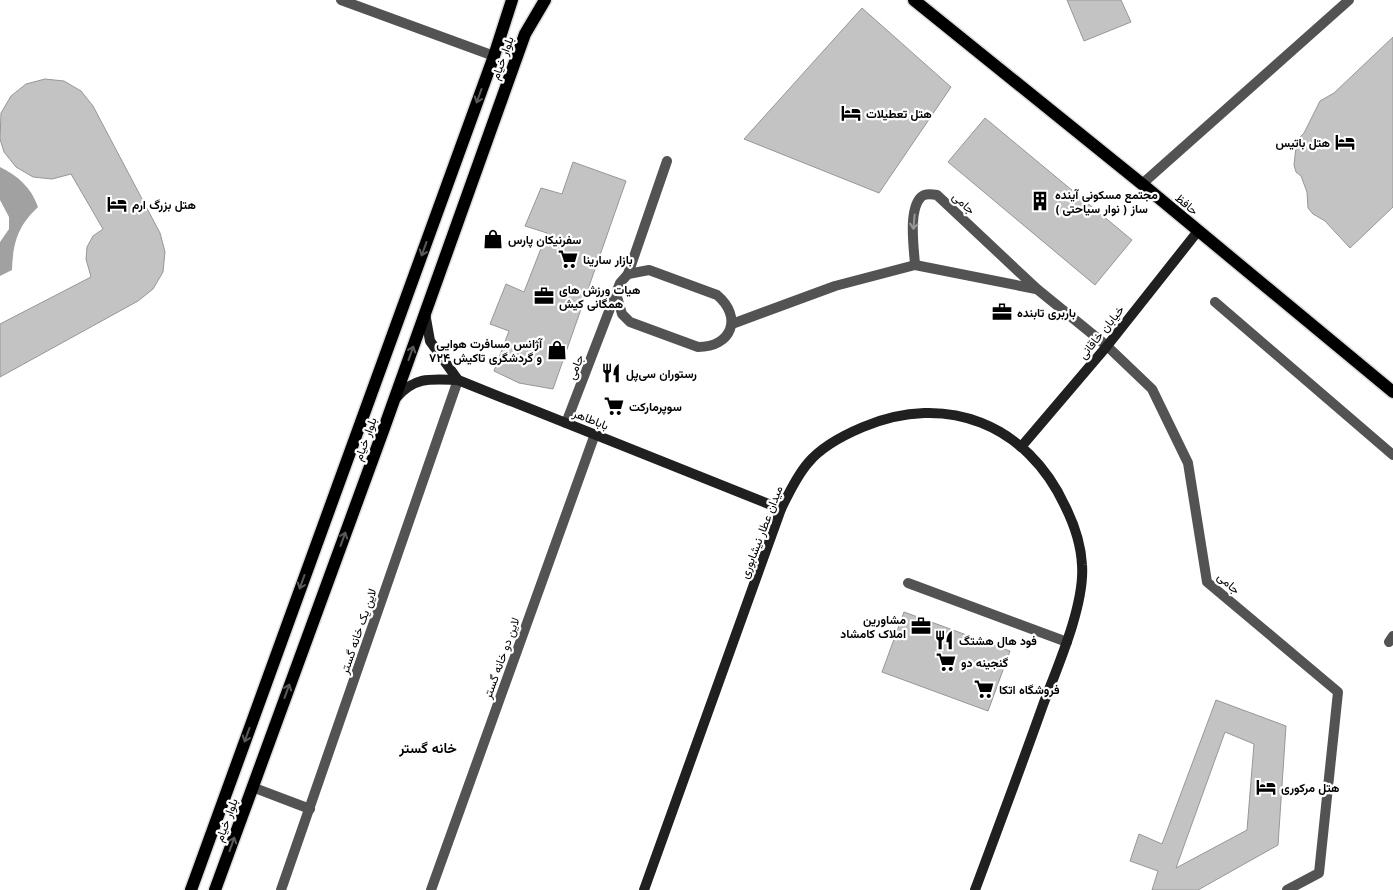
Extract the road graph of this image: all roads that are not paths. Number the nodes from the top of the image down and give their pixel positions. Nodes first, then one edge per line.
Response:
1 (341, 0) edge
2 (512, 0) edge
3 (545, 0) edge
4 (914, 0) edge
5 (1349, 0) edge
6 (494, 56) junction
7 (667, 161) dead end
8 (1142, 184) junction
9 (1198, 231) junction
10 (915, 265) junction
11 (628, 274) junction
12 (1037, 289) junction
13 (616, 293) junction
14 (1215, 302) dead end
15 (425, 313) junction
16 (732, 324) junction
17 (1107, 346) junction
18 (458, 380) junction
19 (1393, 392) edge
20 (393, 402) junction
21 (566, 422) junction
22 (595, 434) junction
23 (1021, 447) junction
24 (1393, 455) edge
25 (781, 509) junction
26 (908, 583) dead end
27 (1067, 642) junction
28 (252, 787) junction
29 (310, 809) junction
30 (191, 890) edge
31 (215, 890) edge
32 (282, 890) edge
33 (431, 890) edge
34 (644, 890) edge
35 (975, 890) edge
36 (1287, 890) edge

1 - 6 street
2 - 6 main road, بلوار خیام
3 - 15 main road, بلوار خیام
4 - 8 main road, حافظ
5 - 8 street
6 -> 30 main road, بلوار خیام
7 - 11 street, جامی
8 - 9 main road, حافظ
9 - 17 street, خیابان خاقانی
9 - 19 main road, حافظ
10 - 12 street, جامی
12 -> 10 street, جامی
10 - 16 street, جامی
11 - 13 street, جامی
11 - 16 street
12 - 17 street, جامی
13 - 16 street
13 - 21 street, جامی
14 - 24 street
15 - 18 street
20 -> 15 main road, بلوار خیام
17 - 23 street, خیابان خاقانی
17 - 36 street, جامی
18 - 20 street, باباطاهر
18 - 21 street, باباطاهر
18 - 29 street, لاین یک خانه گستر
28 -> 20 main road, بلوار خیام
21 - 22 street, باباطاهر
22 - 25 street, باباطاهر
22 - 33 street, لاین دو خانه گستر
23 - 25 street, میدان عطار نیشابوری
23 - 27 street, میدان عطار نیشابوری
25 - 34 street, میدان عطار نیشابوری
26 - 27 street
27 - 35 street, میدان عطار نیشابوری
28 - 29 street
31 -> 28 main road, بلوار خیام
29 - 32 street, لاین یک خانه گستر

